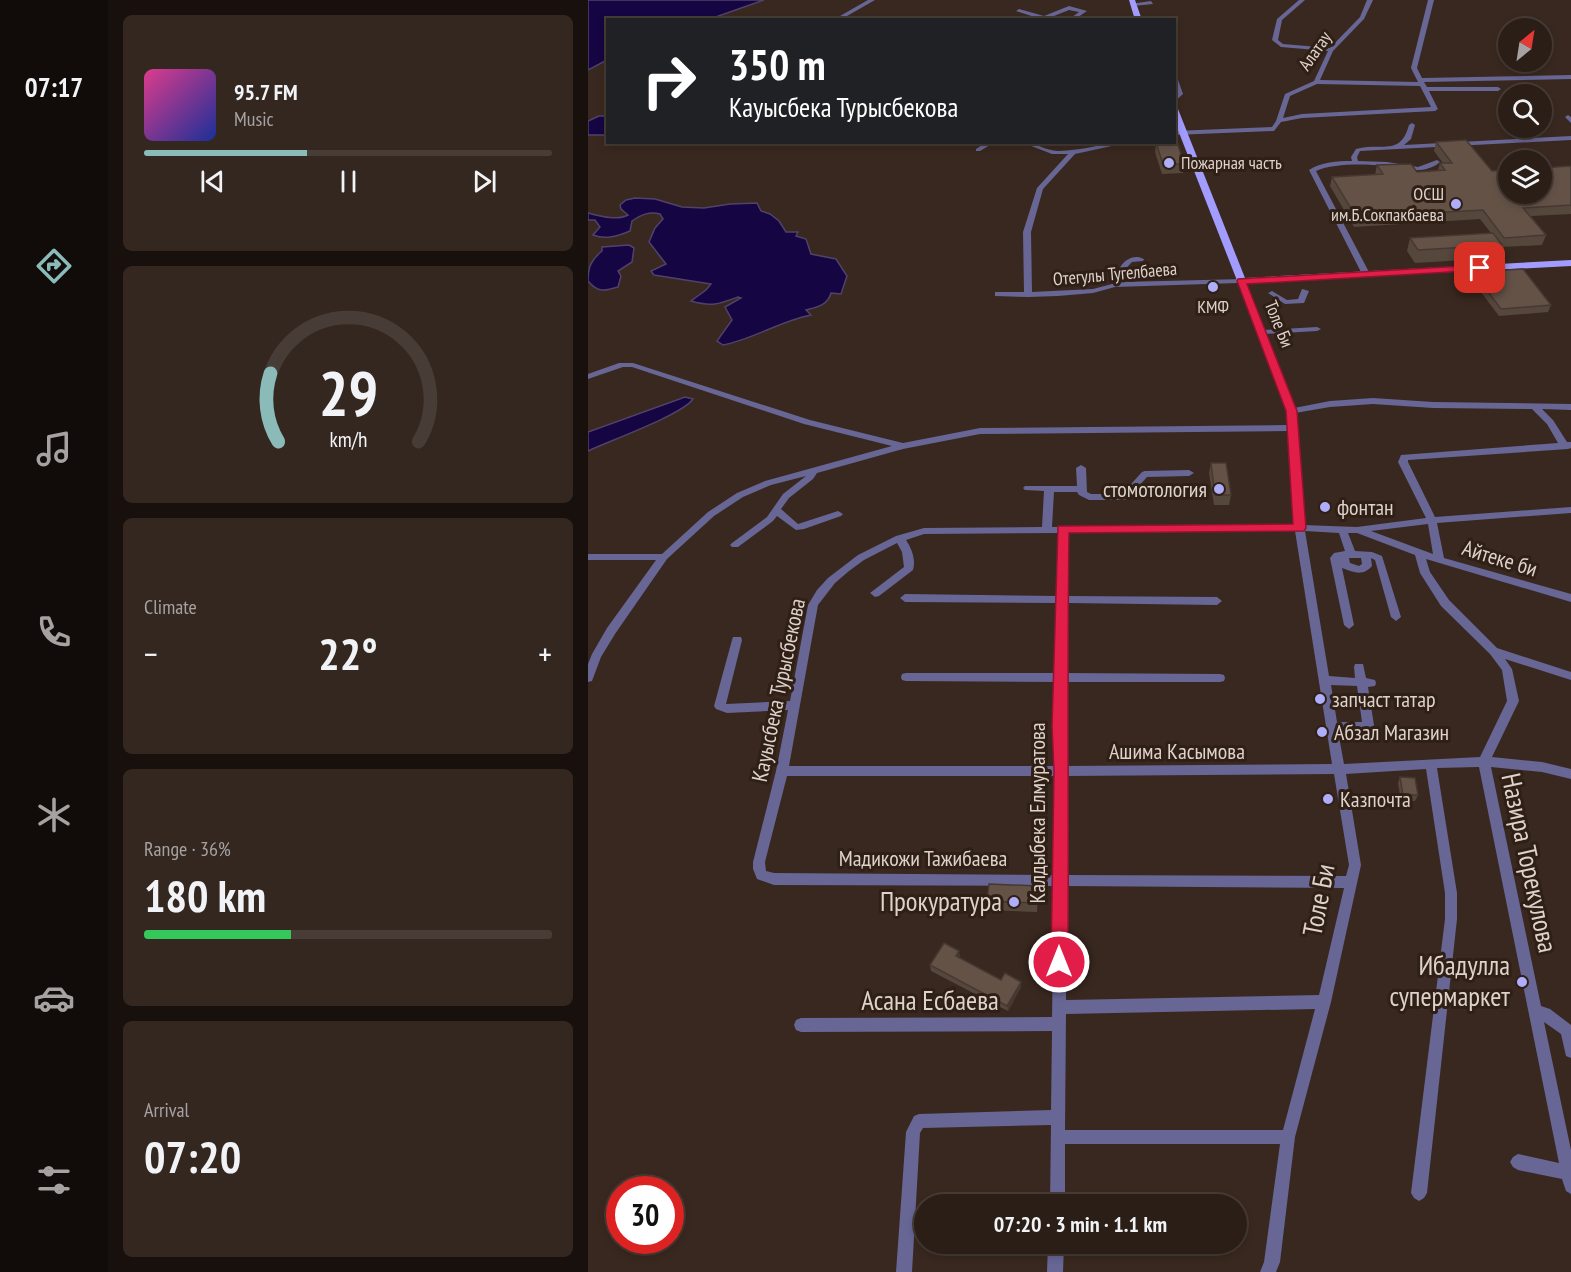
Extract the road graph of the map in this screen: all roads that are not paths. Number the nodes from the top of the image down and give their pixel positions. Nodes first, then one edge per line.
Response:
1 (872, 0) edge
2 (1302, 0) edge
3 (1370, 0) edge
4 (1431, 0) edge
5 (1132, 2) edge
6 (1152, 3) dead end
7 (1019, 12) dead end
8 (839, 18) edge
9 (1044, 18) edge
10 (1044, 18) edge
11 (1073, 18) edge
12 (1138, 18) edge
13 (1331, 50) junction
14 (1571, 77) edge
15 (1316, 82) junction
16 (1176, 83) edge
17 (1422, 84) junction
18 (1498, 89) dead end
19 (1176, 98) edge
20 (1176, 113) edge
21 (1279, 121) junction
22 (1412, 125) dead end
23 (1185, 132) junction
24 (1176, 133) edge
25 (1571, 138) edge
26 (989, 144) edge
27 (1029, 144) edge
28 (1116, 144) edge
29 (1396, 148) junction
30 (978, 150) dead end
31 (1073, 152) junction
32 (1437, 162) dead end
33 (1356, 164) junction
34 (1140, 259) dead end
35 (1571, 263) edge
36 (1366, 274) junction
37 (1241, 281) junction
38 (1120, 285) junction
39 (1305, 291) dead end
40 (1272, 292) dead end
41 (998, 294) dead end
42 (1028, 295) junction
43 (1317, 329) dead end
44 (1262, 332) junction
45 (588, 377) edge
46 (1536, 408) junction
47 (1571, 408) edge
48 (1291, 411) junction
49 (1293, 428) junction
50 (903, 446) junction
51 (1568, 446) edge
52 (1081, 468) dead end
53 (814, 470) junction
54 (1189, 473) dead end
55 (1028, 488) dead end
56 (1049, 489) junction
57 (1082, 489) junction
58 (776, 510) junction
59 (1571, 510) edge
60 (838, 514) dead end
61 (1432, 520) junction
62 (1063, 529) junction
63 (1342, 529) junction
64 (1047, 530) junction
65 (1358, 530) junction
66 (1300, 531) junction
67 (899, 538) junction
68 (735, 545) dead end
69 (1419, 553) junction
70 (1347, 554) junction
71 (1365, 554) junction
72 (588, 557) edge
73 (664, 557) junction
74 (1439, 560) junction
75 (875, 593) dead end
76 (905, 598) dead end
77 (1571, 598) edge
78 (1062, 599) junction
79 (1217, 601) dead end
80 (1396, 617) dead end
81 (1349, 625) dead end
82 (737, 640) dead end
83 (1494, 651) junction
84 (1359, 667) dead end
85 (1571, 676) edge
86 (906, 677) dead end
87 (1060, 677) junction
88 (588, 678) edge
89 (1220, 678) dead end
90 (1324, 680) junction
91 (1366, 683) junction
92 (794, 705) junction
93 (1332, 726) junction
94 (1484, 761) junction
95 (1431, 764) junction
96 (1340, 769) junction
97 (782, 771) junction
98 (1061, 771) junction
99 (1571, 774) edge
100 (759, 862) joint
101 (1059, 880) junction
102 (1352, 882) junction
103 (1324, 1002) junction
104 (1060, 1007) junction
105 (1535, 1012) junction
106 (1059, 1024) junction
107 (801, 1025) dead end
108 (1570, 1033) edge
109 (1571, 1051) edge
110 (1058, 1117) junction
111 (1058, 1137) junction
112 (1288, 1137) junction
113 (1518, 1162) dead end
114 (1570, 1178) edge
115 (1419, 1193) dead end
116 (1056, 1194) edge
117 (1056, 1254) edge
118 (1272, 1269) edge
119 (904, 1272) edge
120 (1055, 1272) edge

1 - 8 street
2 - 13 street
3 - 13 street, Алатау
4 - 17 street
5 - 6 street
5 - 12 main road
7 - 9 street
10 - 11 street
13 - 15 street, Алатау
14 - 17 street
15 - 17 street
15 - 21 street, Алатау
16 - 19 street
17 - 18 street
17 - 21 street
20 - 23 main road, Толе Би
21 - 23 street
22 - 29 street
23 - 24 street
23 - 37 main road, Толе Би
25 - 29 street
26 - 30 street
27 - 31 street
28 - 31 street
29 - 33 street
31 - 42 street
32 - 33 street
33 - 36 street
34 - 38 street
35 - 36 main road
36 - 37 main road
37 - 38 street, Отегулы Тугелбаева
37 - 44 street, Толе Би
38 - 42 street, Отегулы Тугелбаева
39 - 40 street
41 - 42 street, Отегулы Тугелбаева
43 - 44 street
44 - 48 street, Толе Би
45 - 50 street
46 - 47 street
46 - 48 street
46 - 51 street
48 - 49 street, Толе Би
49 - 50 street
49 - 66 street, Толе Би
50 - 53 street
51 - 61 street
52 - 57 street
53 - 58 street
53 - 73 street
54 - 57 street
55 - 56 street
56 - 57 street
56 - 64 street
58 - 60 street
58 - 68 street
59 - 61 street
61 - 65 street
61 - 74 street
62 - 64 street, Кауысбека Турысбекова
62 - 66 street, Кауысбека Турысбекова
62 - 78 street, Калдыбека Елмуратова
63 - 65 street, Кауысбека Турысбекова
63 - 66 street, Кауысбека Турысбекова
63 - 70 street
64 - 67 street, Кауысбека Турысбекова
65 - 69 street, Айтеке би
66 - 90 street, Толе Би
67 - 75 street
67 - 92 street, Кауысбека Турысбекова
69 - 74 street, Айтеке би
69 - 83 street
70 - 71 street
70 - 71 street
70 - 81 street
71 - 80 street
72 - 73 street
73 - 88 street
74 - 77 street, Айтеке би
76 - 78 street
78 - 79 street
78 - 87 street, Калдыбека Елмуратова
82 - 92 street
83 - 85 street
83 - 94 street
84 - 91 street
86 - 87 street
87 - 89 street
87 - 98 street, Калдыбека Елмуратова
90 - 91 street
90 - 93 street, Толе Би
91 - 93 street
92 - 97 street, Кауысбека Турысбекова
93 - 96 street, Толе Би
94 - 95 street, Ашима Касымова
94 - 99 street, Ашима Касымова
94 - 105 street, Назира Торекулова
95 - 96 street, Ашима Касымова
95 - 115 street
96 - 98 street, Ашима Касымова
96 - 102 street, Толе Би
97 - 98 street, Ашима Касымова
97 - 100 street, Кауысбека Турысбекова
98 - 101 street, Калдыбека Елмуратова
100 - 101 street, Мадикожи Тажибаева
101 - 102 street, Мадикожи Тажибаева
101 - 104 street, Калдыбека Елмуратова
102 - 103 street, Толе Би
103 - 104 street
103 - 112 street, Толе Би
104 - 106 street, Калдыбека Елмуратова
105 - 108 street
105 - 114 street, Назира Торекулова
106 - 107 street, Асана Есбаева
106 - 110 street, Калдыбека Елмуратова
108 - 109 street
110 - 111 street, Калдыбека Елмуратова
110 - 119 street
111 - 112 street
111 - 116 street, Калдыбека Елмуратова
112 - 118 street, Толе Би
113 - 114 street
117 - 120 street

